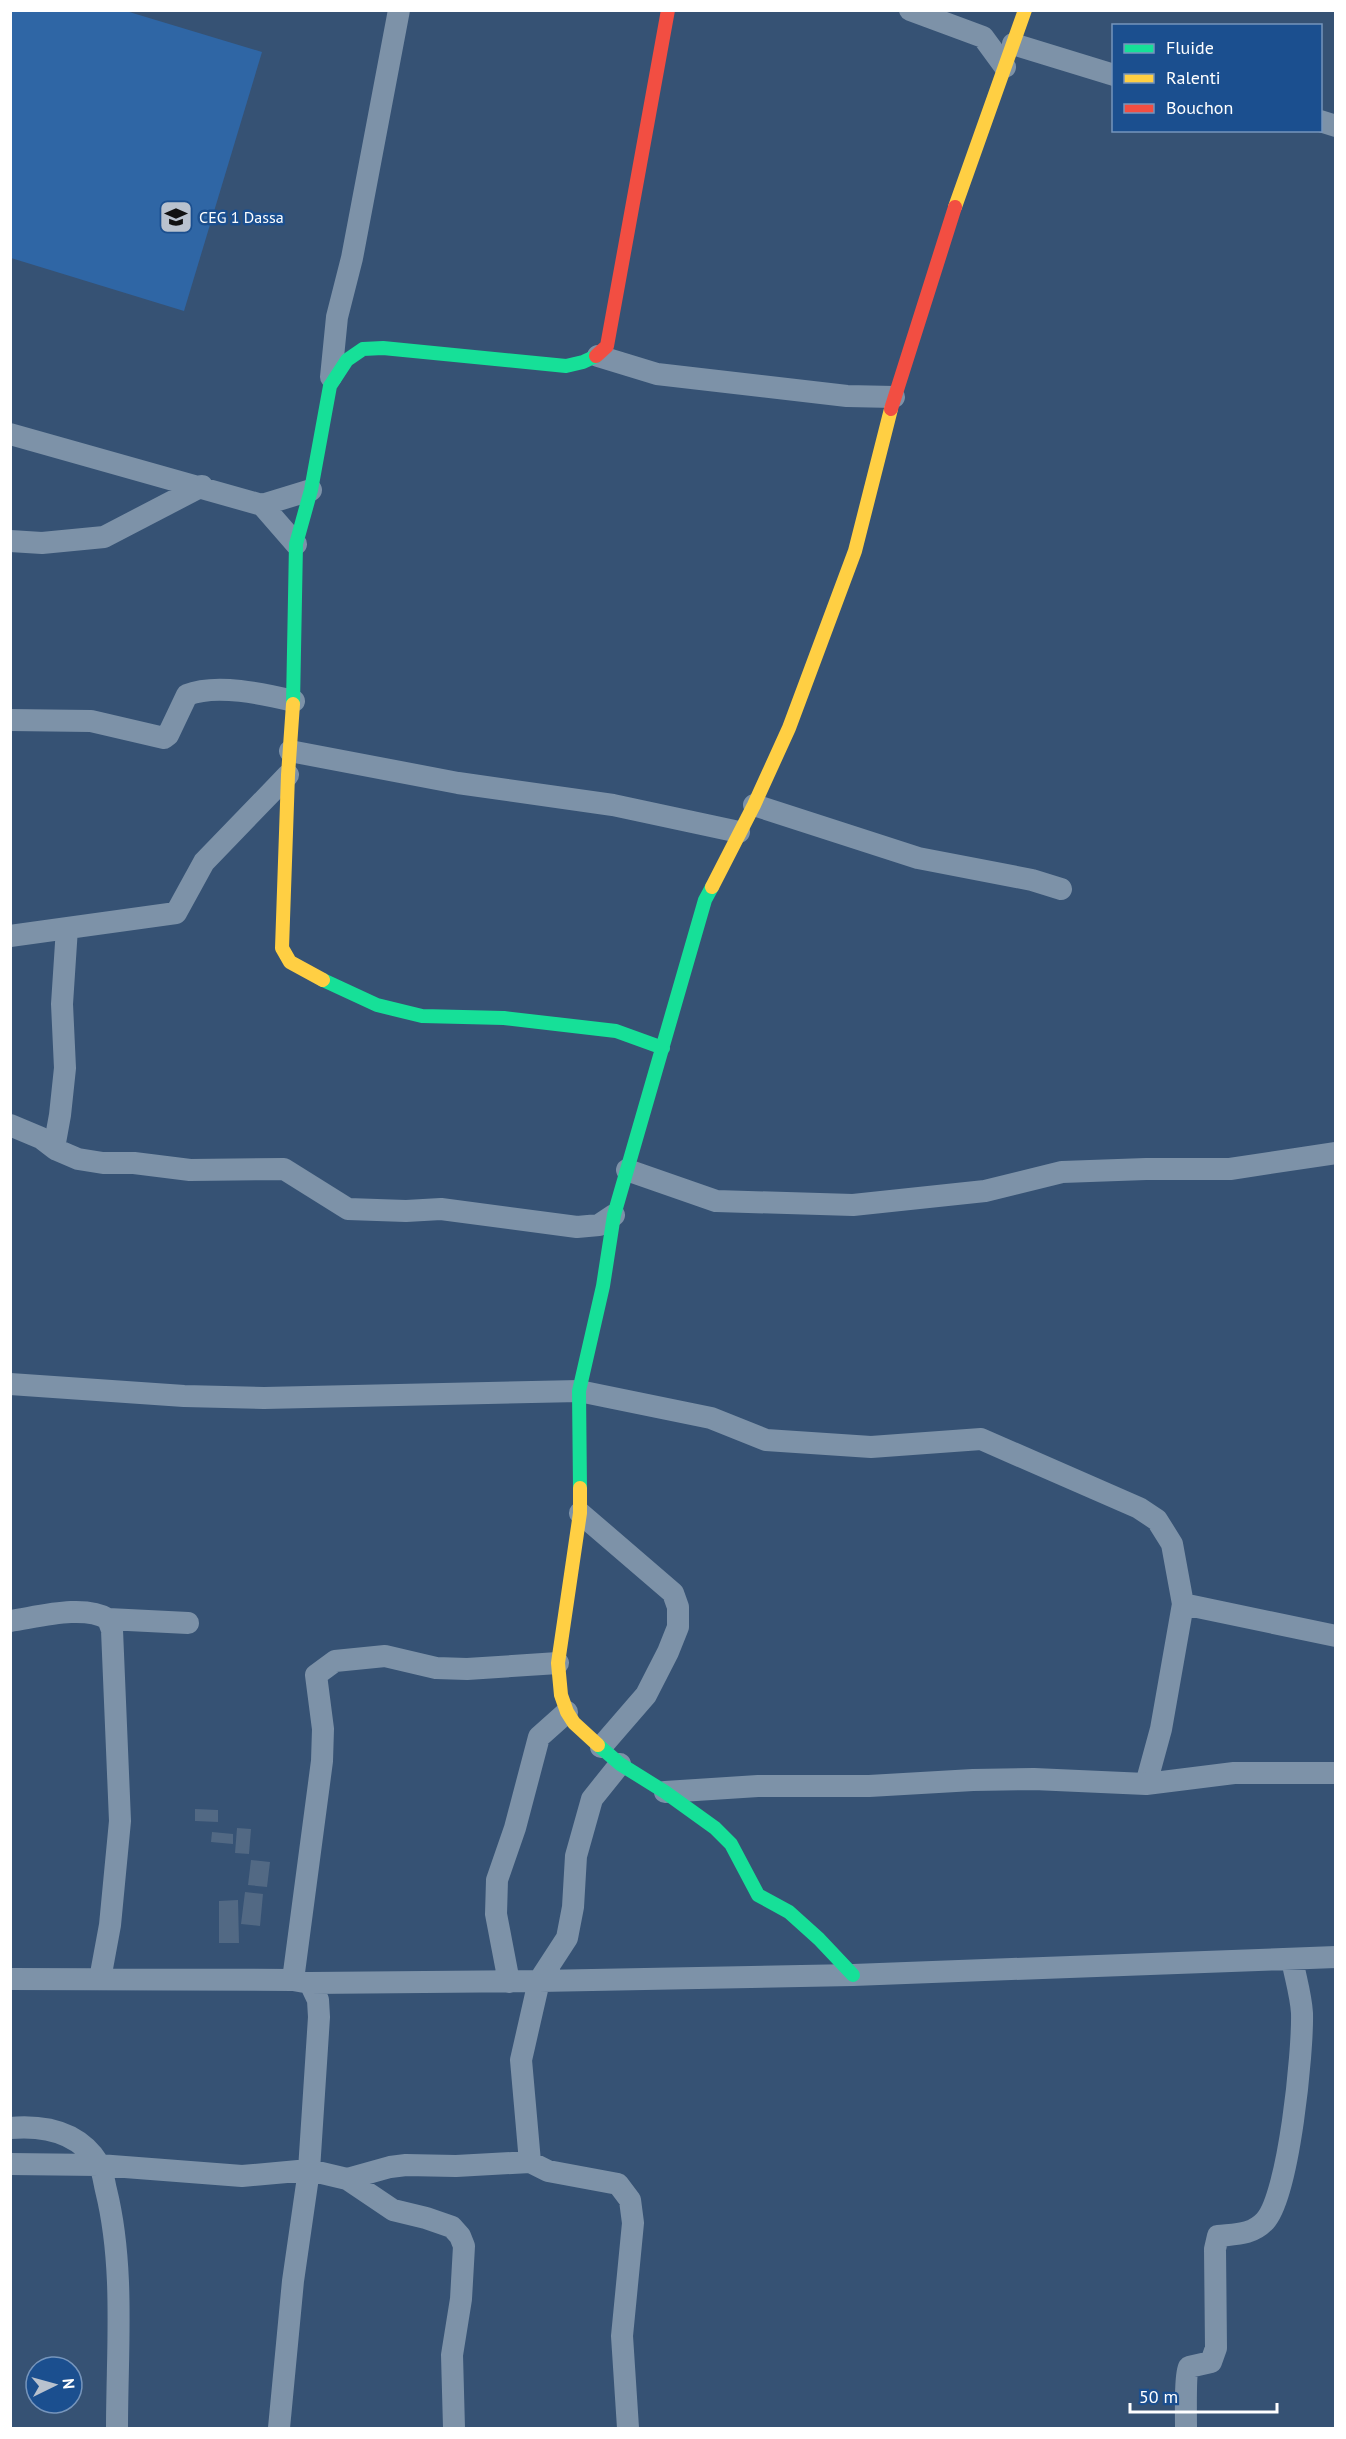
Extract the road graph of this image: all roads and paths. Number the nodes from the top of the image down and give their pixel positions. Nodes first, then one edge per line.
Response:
1 (399, 10) edge
2 (668, 10) edge
3 (910, 10) edge
4 (1024, 14) edge
5 (983, 37) junction
6 (1013, 44) junction
7 (1005, 68) junction
8 (1112, 75) edge
9 (598, 356) junction
10 (330, 386) junction
11 (894, 397) junction
12 (10, 434) edge
13 (202, 486) junction
14 (311, 490) junction
15 (262, 505) junction
16 (10, 541) edge
17 (296, 544) junction
18 (294, 701) junction
19 (10, 720) edge
20 (290, 751) junction
21 (288, 775) junction
22 (754, 805) junction
23 (740, 832) junction
24 (1062, 889) dead end
25 (67, 928) junction
26 (10, 936) edge
27 (663, 1048) junction
28 (10, 1125) edge
29 (54, 1148) junction
30 (1335, 1153) edge
31 (627, 1170) junction
32 (614, 1215) junction
33 (10, 1384) edge
34 (579, 1391) junction
35 (580, 1513) junction
36 (1183, 1604) junction
37 (108, 1619) junction
38 (10, 1621) edge
39 (188, 1623) dead end
40 (1335, 1636) edge
41 (558, 1663) junction
42 (567, 1712) junction
43 (601, 1747) junction
44 (620, 1764) junction
45 (1335, 1773) edge
46 (1146, 1784) junction
47 (665, 1792) junction
48 (1335, 1957) edge
49 (1292, 1959) junction
50 (853, 1975) junction
51 (100, 1978) junction
52 (10, 1979) edge
53 (301, 1981) junction
54 (539, 1981) junction
55 (508, 1982) junction
56 (10, 2128) edge
57 (531, 2162) junction
58 (10, 2164) edge
59 (99, 2165) junction
60 (309, 2170) junction
61 (347, 2179) junction
62 (117, 2428) edge
63 (279, 2428) edge
64 (454, 2428) edge
65 (628, 2428) edge
66 (1186, 2428) edge

1 - 10 street
2 - 9 street
3 - 5 street
4 - 5 street
4 - 6 street
5 - 7 street
6 - 7 street
6 - 8 street
7 - 11 street
9 - 10 street
9 - 11 street
10 - 14 street
11 - 22 street
12 - 13 street
13 - 15 street
13 - 16 street
14 - 15 street
14 - 17 street
15 - 17 street
17 - 18 street
18 - 19 street
18 - 20 street
20 - 21 street
20 - 23 street
21 - 25 street
21 - 27 street
22 - 23 street
22 - 24 street
23 - 27 street
25 - 26 street
25 - 29 street
27 - 31 street
28 - 29 street
29 - 32 street
30 - 31 street
31 - 32 street
32 - 34 street
33 - 34 street
34 - 35 street
34 - 36 street
35 - 41 street
35 - 43 street
36 - 40 street
36 - 46 street
37 - 38 street
37 - 39 street
37 - 51 street
41 - 42 street
41 - 53 street
42 - 43 street
42 - 55 street
43 - 44 street
44 - 47 street
44 - 54 street
45 - 46 street
46 - 47 street
47 - 50 street
48 - 49 street
49 - 50 street
49 - 66 street
50 - 54 street
51 - 52 street
51 - 53 street
53 - 55 street
53 - 60 street
54 - 55 street
54 - 57 street
56 - 59 street
57 - 61 street
57 - 65 street
58 - 59 street
59 - 60 street
59 - 62 street
60 - 61 street
60 - 63 street
61 - 64 street

